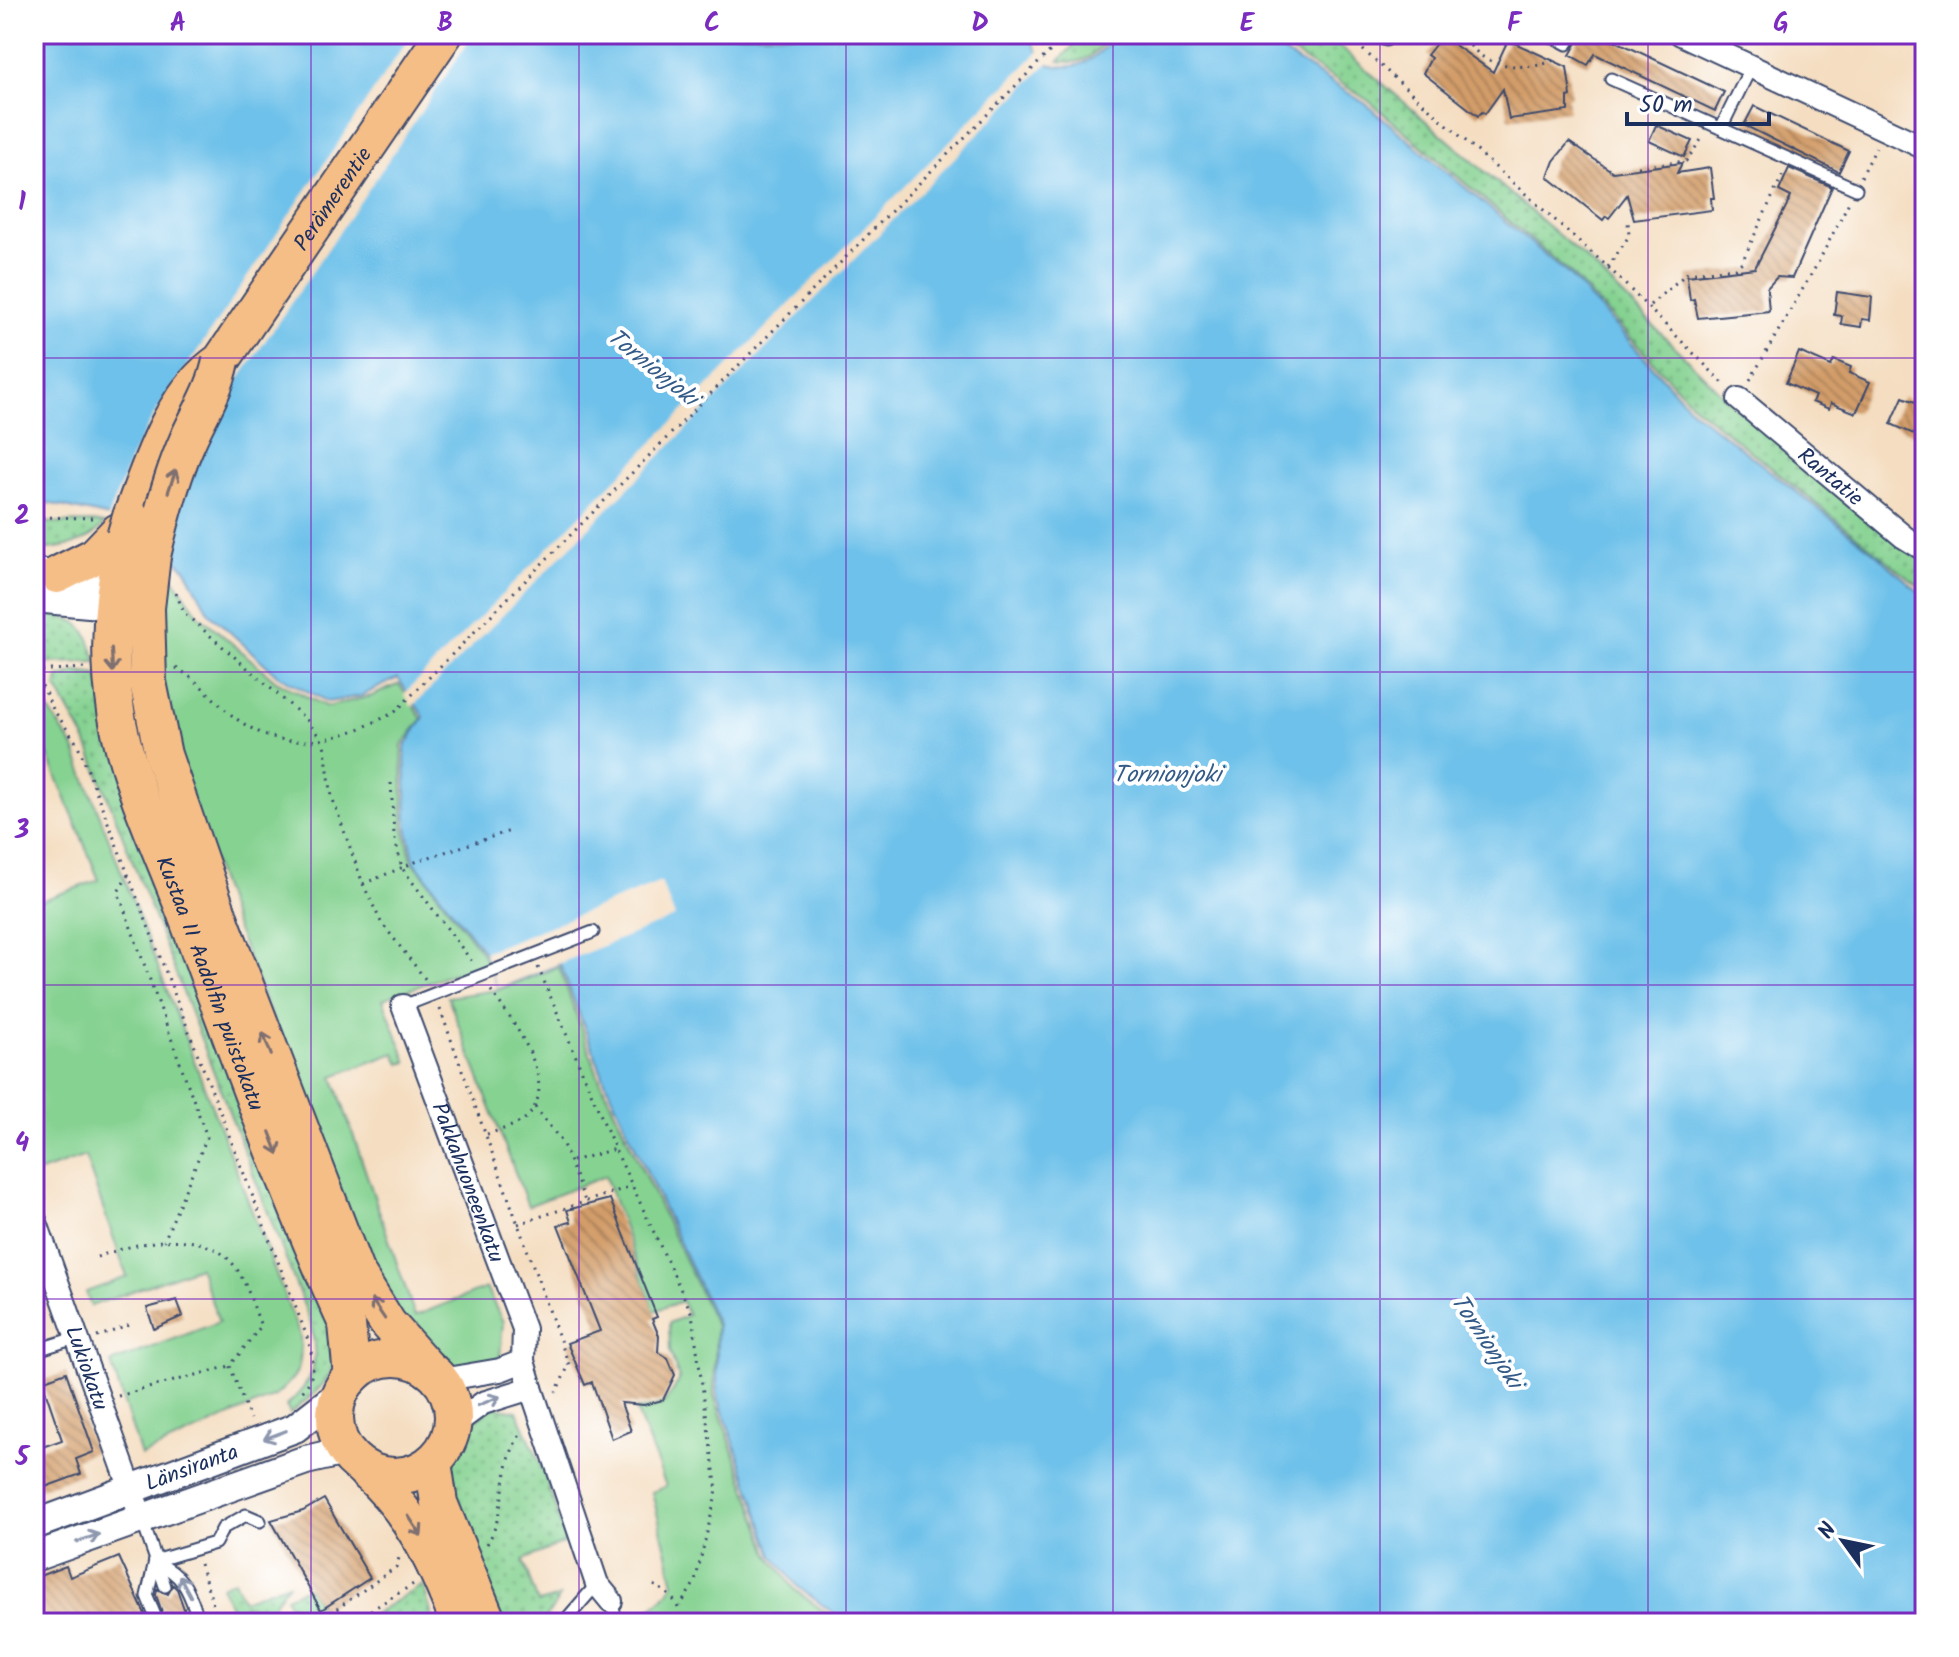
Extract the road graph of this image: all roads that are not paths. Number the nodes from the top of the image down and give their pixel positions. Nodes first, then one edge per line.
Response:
1 (444, 34) edge
2 (1548, 34) edge
3 (1681, 34) edge
4 (1570, 39) edge
5 (1750, 69) junction
6 (1611, 79) dead end
7 (1716, 125) junction
8 (1925, 148) edge
9 (1856, 189) road end
10 (1739, 399) road end
11 (1925, 550) edge
12 (133, 562) junction
13 (42, 582) edge
14 (593, 932) dead end
15 (403, 1006) joint
16 (34, 1217) edge
17 (86, 1337) junction
18 (34, 1351) edge
19 (523, 1361) junction
20 (434, 1374) junction
21 (346, 1384) junction
22 (531, 1388) junction
23 (453, 1425) junction
24 (354, 1460) junction
25 (433, 1462) junction
26 (131, 1489) junction
27 (142, 1520) junction
28 (260, 1521) dead end
29 (34, 1525) edge
30 (34, 1557) edge
31 (155, 1561) junction
32 (165, 1586) dead end
33 (609, 1603) edge
34 (568, 1620) edge
35 (475, 1621) edge
36 (158, 1623) edge
37 (200, 1623) edge

1 - 12 highway, Perämerentie, bridge
2 - 4 lane
3 - 5 street
5 - 7 lane
5 - 8 street
6 - 7 lane
7 - 9 lane
10 - 11 street, Rantatie
12 - 13 street
12 - 13 highway
20 -> 12 highway, Kustaa II Aadolfin puistokatu
12 -> 21 highway, Kustaa II Aadolfin puistokatu
14 - 15 lane
15 - 19 street, Pakkahuoneenkatu
16 - 17 street, Lukiokatu
17 - 18 lane
17 - 26 street, Lukiokatu
19 - 20 street
19 - 22 street, Pakkahuoneenkatu
20 - 21 highway
20 - 23 highway
21 - 24 highway
21 -> 26 street, Länsiranta
23 -> 22 street
22 - 33 street, Pakkahuoneenkatu
23 - 25 highway
24 - 25 highway
24 - 27 street, Länsiranta
24 -> 35 highway
25 - 35 highway
26 - 27 street, Lukiokatu
26 - 29 street, Länsiranta
30 -> 27 street, Länsiranta
27 - 31 lane
28 - 31 lane
31 - 32 lane
31 - 36 lane
37 -> 31 lane
33 - 34 lane

